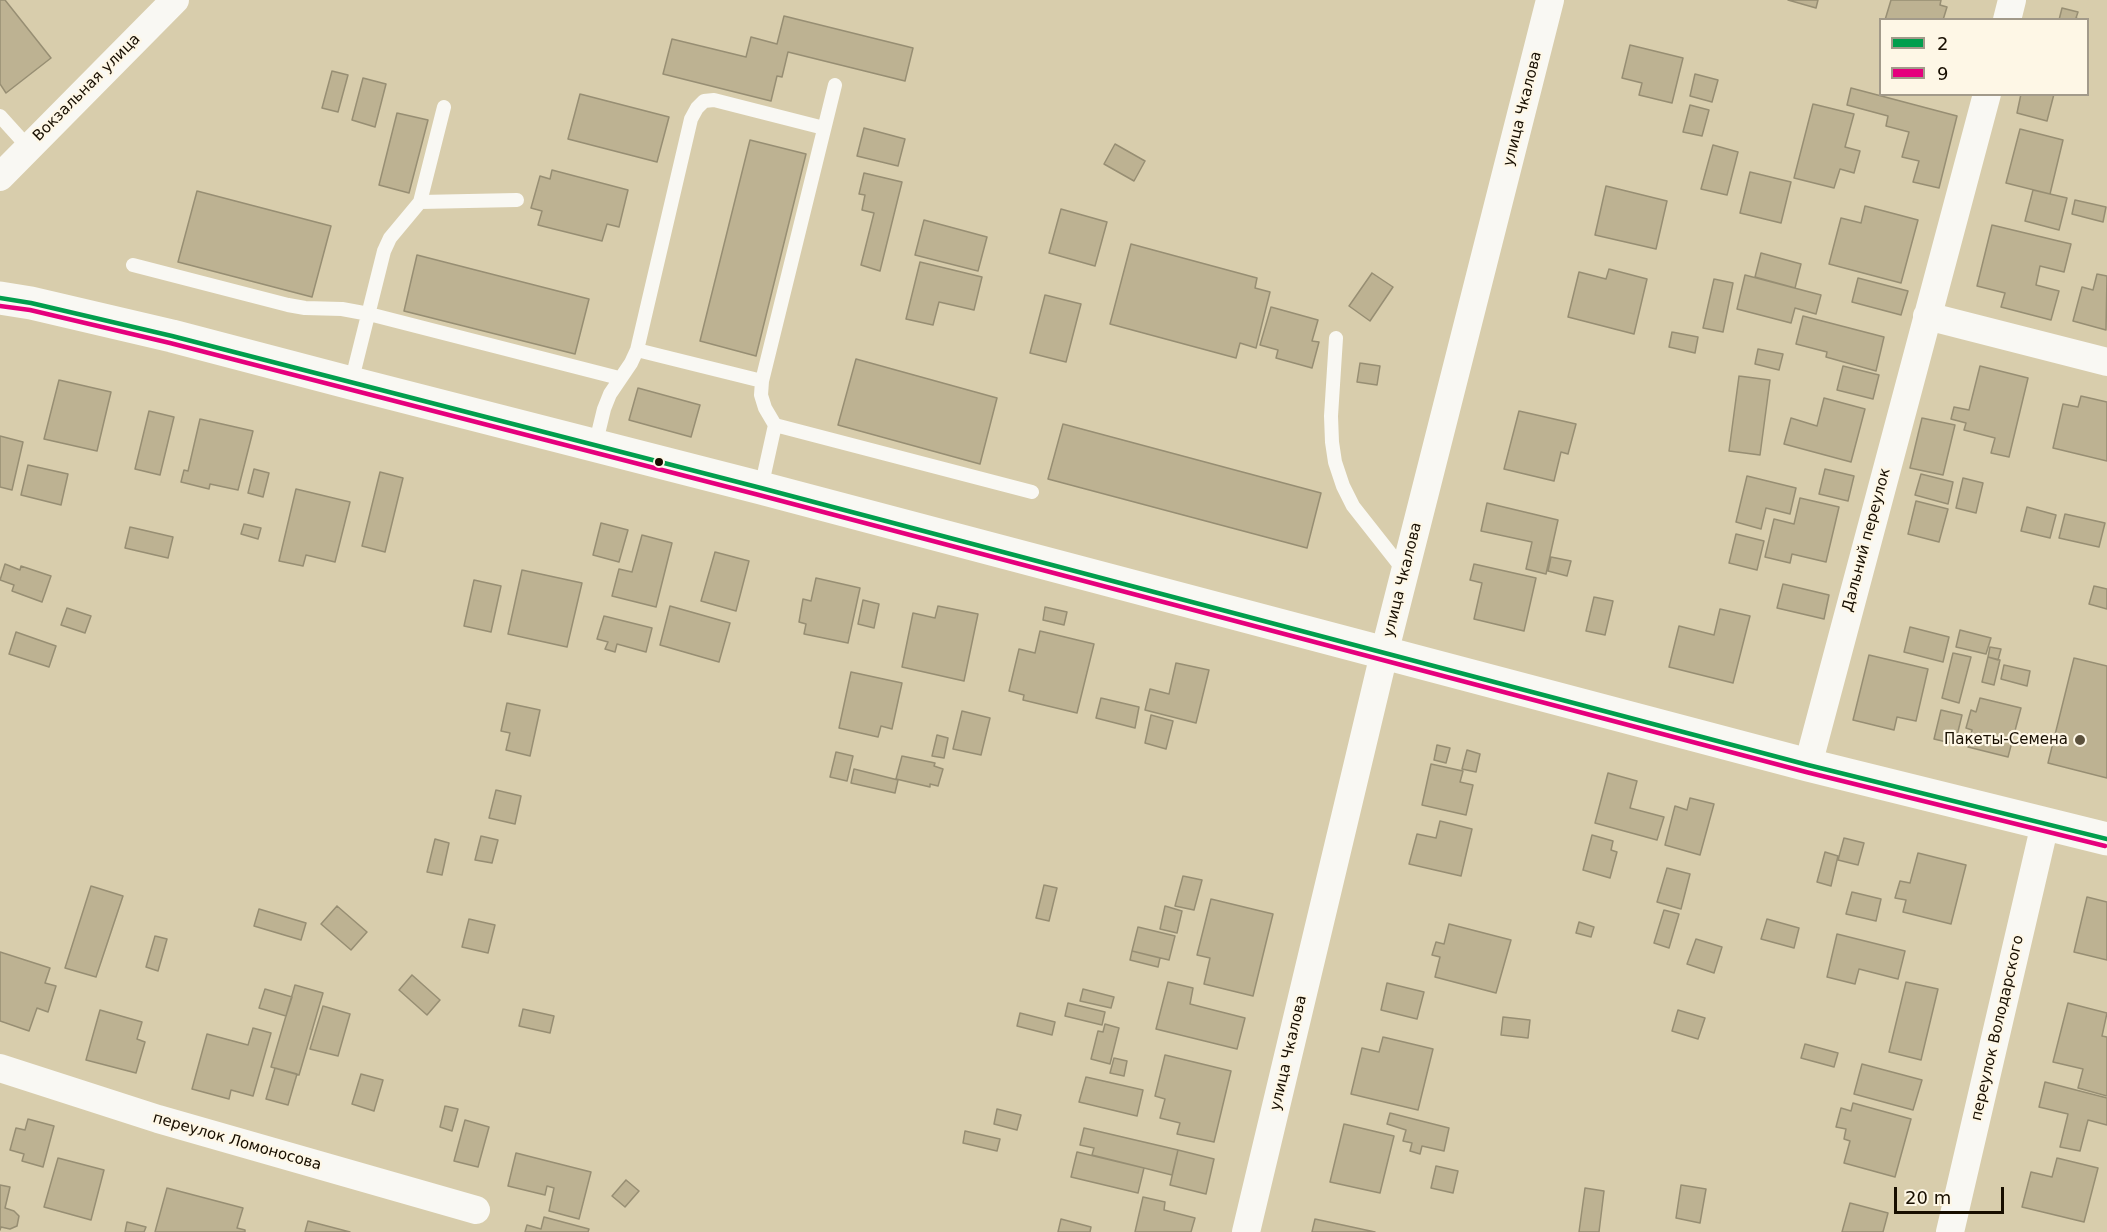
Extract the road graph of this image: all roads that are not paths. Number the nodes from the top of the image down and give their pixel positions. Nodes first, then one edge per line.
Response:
1 (176, 0) edge
2 (1550, 0) edge
3 (2012, 0) edge
4 (2008, 18) edge
5 (835, 85) dead end
6 (1986, 96) edge
7 (444, 107) dead end
8 (0, 116) edge
9 (824, 128) junction
10 (28, 147) junction
11 (0, 177) edge
12 (517, 200) dead end
13 (420, 202) junction
14 (133, 265) dead end
15 (0, 289) edge
16 (15, 300) edge
17 (369, 314) junction
18 (1927, 316) junction
19 (1336, 338) dead end
20 (637, 350) junction
21 (2107, 362) edge
22 (619, 378) junction
23 (762, 381) junction
24 (351, 383) junction
25 (775, 425) junction
26 (595, 446) junction
27 (761, 488) junction
28 (1032, 492) dead end
29 (1406, 573) junction
30 (1384, 654) junction
31 (1808, 765) junction
32 (2045, 824) junction
33 (2107, 839) edge
34 (0, 1068) edge
35 (476, 1210) dead end
36 (1246, 1232) edge
37 (1950, 1232) edge

1 - 10 street, Вокзальная улица
2 - 29 street, улица Чкалова
3 - 4 street
5 - 9 lane
6 - 18 street, Дальний переулок
7 - 13 lane
8 - 10 lane
9 - 20 lane
9 - 23 lane
10 - 11 street, Вокзальная улица
12 - 13 lane
13 - 17 lane
14 - 17 lane
15 - 16 street
16 - 24 main road
17 - 22 lane
17 - 24 lane
18 - 21 street
18 - 31 street, Дальний переулок
19 - 29 lane
20 - 22 lane
20 - 23 lane
22 - 26 lane
23 - 25 lane
24 - 26 main road
25 - 27 lane
25 - 28 lane
26 - 27 main road
27 - 30 main road
29 - 30 street, улица Чкалова
30 - 31 main road
30 - 36 street, улица Чкалова
31 - 32 main road
32 - 33 main road
32 - 37 street, переулок Володарского
34 - 35 street, переулок Ломоносова

